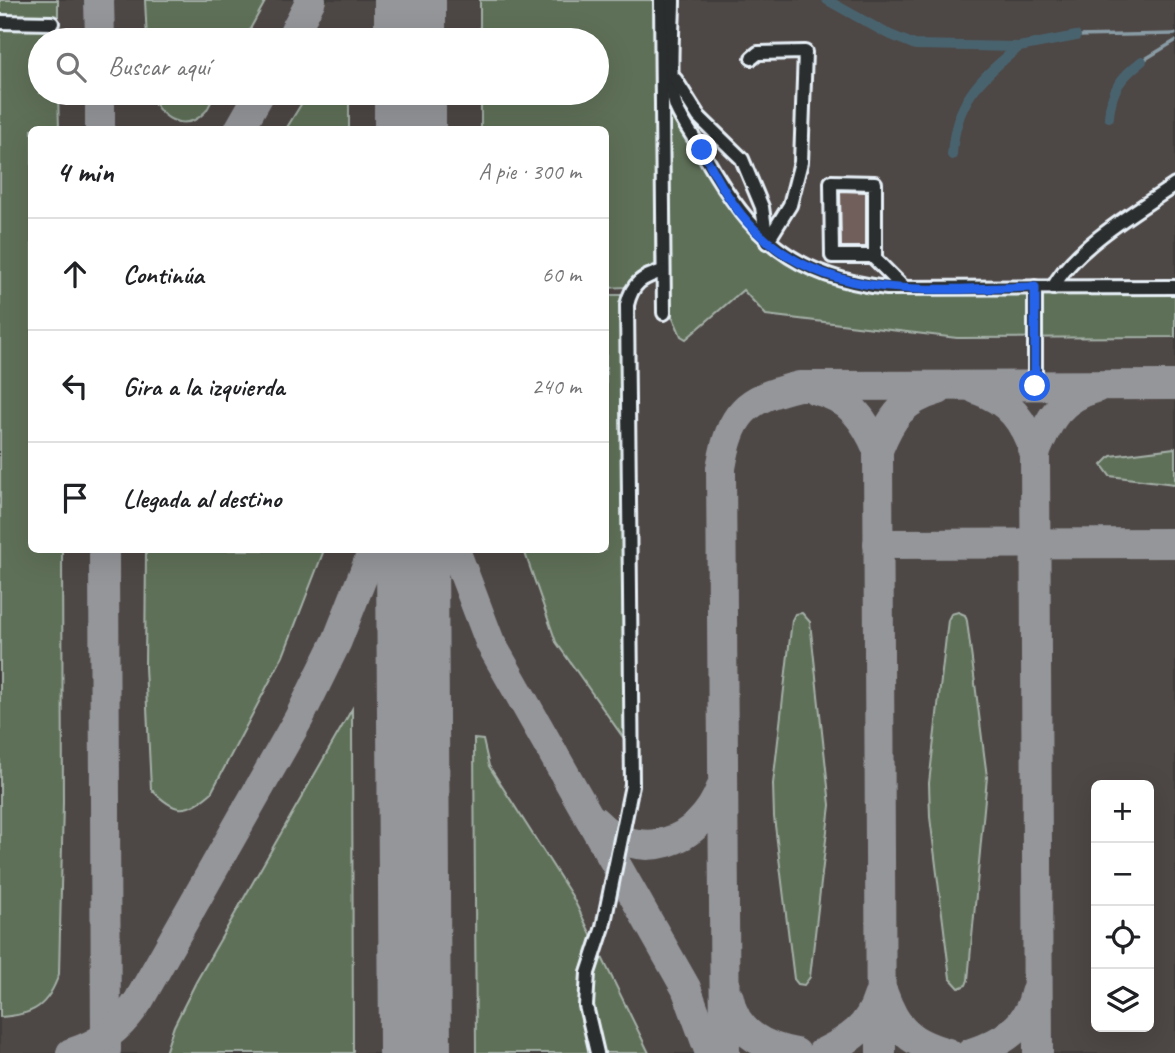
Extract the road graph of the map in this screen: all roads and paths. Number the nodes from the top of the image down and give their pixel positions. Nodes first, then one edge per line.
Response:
1 (661, 0) edge
2 (673, 0) edge
3 (0, 22) edge
4 (52, 23) dead end
5 (752, 58) dead end
6 (673, 76) junction
7 (662, 95) junction
8 (1175, 185) edge
9 (768, 242) junction
10 (875, 259) junction
11 (663, 271) junction
12 (1035, 287) junction
13 (1175, 287) edge
14 (904, 288) junction
15 (1053, 288) junction
16 (664, 313) dead end
17 (1035, 386) dead end
18 (597, 1053) edge

1 - 7 lane
2 - 6 lane
3 - 4 lane
5 - 9 lane
6 - 7 lane
6 - 9 lane
6 - 9 lane
7 - 11 lane
8 - 15 lane
9 - 14 lane
10 - 10 lane
10 - 14 lane
11 - 16 lane
11 - 18 lane
12 - 14 lane
12 - 15 lane
12 - 17 lane
13 - 15 lane

